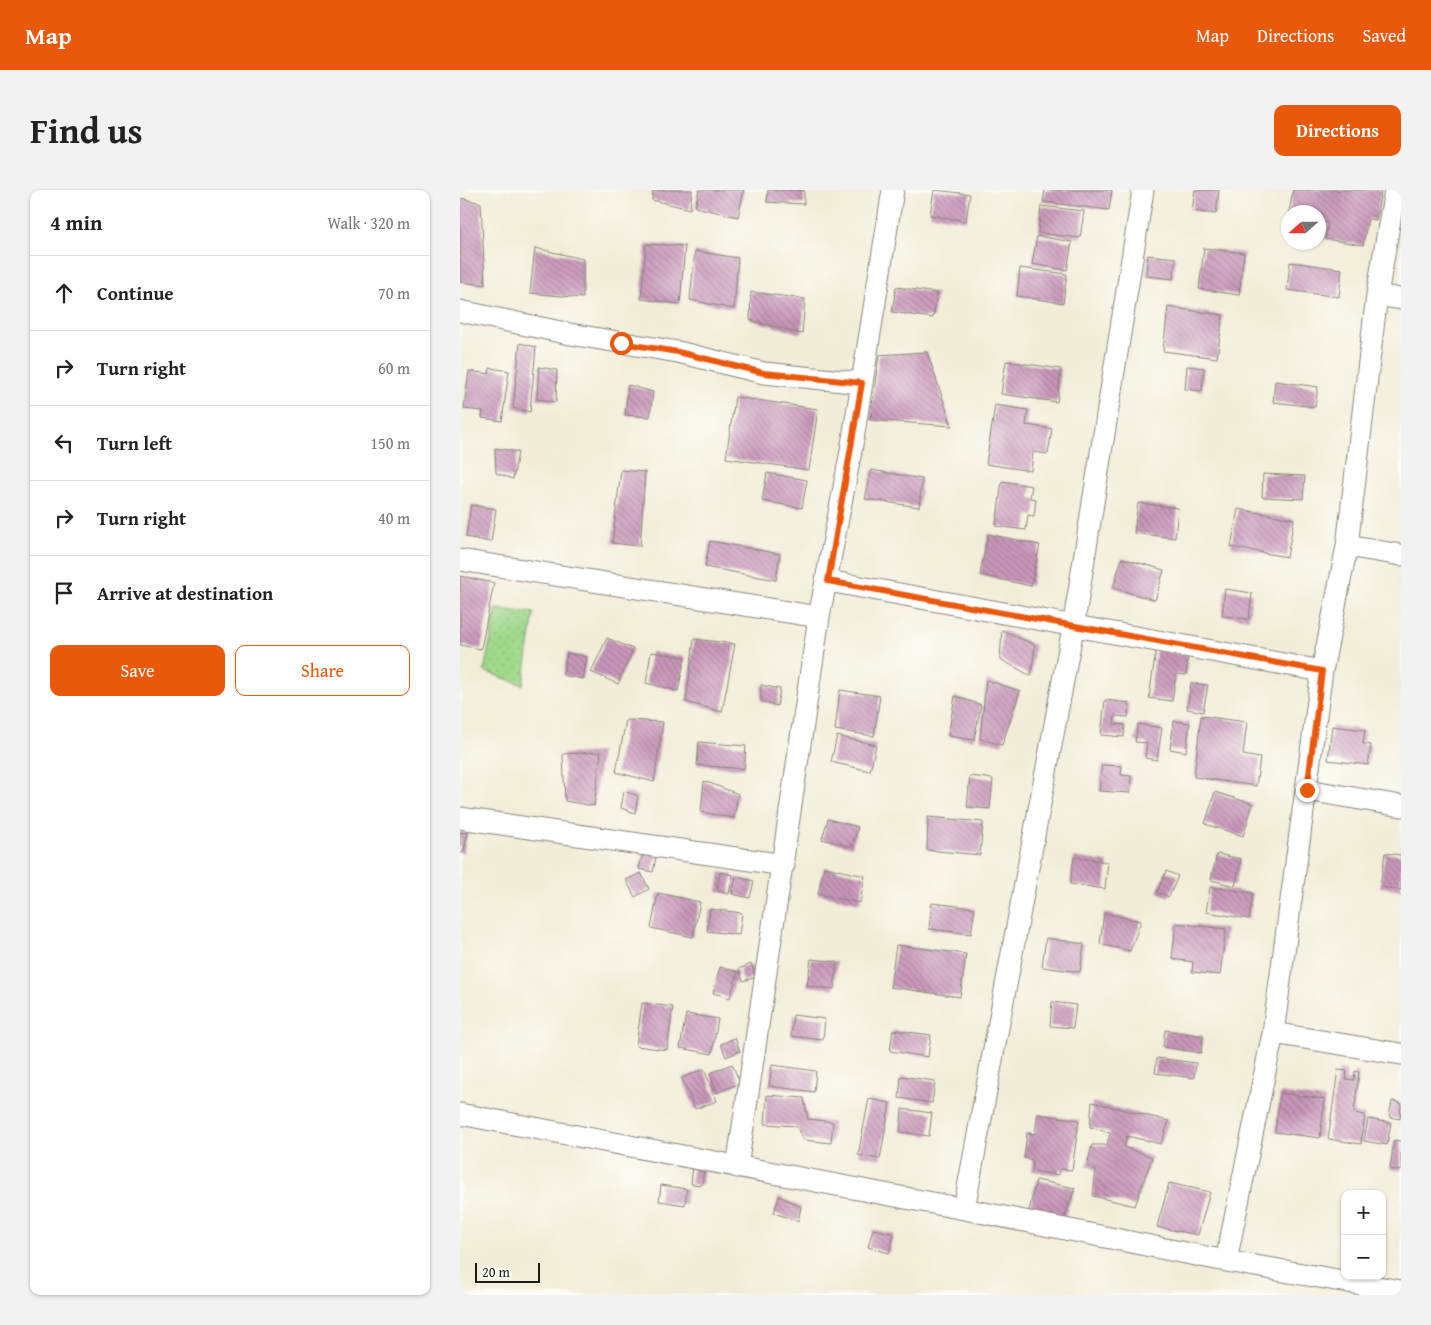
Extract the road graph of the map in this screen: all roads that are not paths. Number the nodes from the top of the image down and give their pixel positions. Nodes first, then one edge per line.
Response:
1 (894, 190) edge
2 (1144, 190) edge
3 (1396, 190) edge
4 (1377, 295) junction
5 (1401, 299) edge
6 (460, 311) edge
7 (862, 383) junction
8 (1347, 546) junction
9 (1401, 555) edge
10 (460, 560) edge
11 (828, 581) junction
12 (820, 616) junction
13 (1073, 628) junction
14 (1322, 671) junction
15 (1307, 790) junction
16 (1401, 806) edge
17 (460, 818) edge
18 (784, 864) junction
19 (1273, 1033) junction
20 (1401, 1054) edge
21 (460, 1114) edge
22 (737, 1167) junction
23 (964, 1209) junction
24 (1226, 1261) junction
25 (1401, 1291) edge

1 - 7 street
2 - 13 street
3 - 4 street
4 - 5 street
4 - 8 street
6 - 7 street
7 - 11 street
8 - 9 street
8 - 14 street
10 - 12 street
11 - 12 street
11 - 13 street
12 - 18 street
13 - 14 street
13 - 23 street
14 - 15 street
15 - 16 street
15 - 19 street
17 - 18 street
18 - 22 street
19 - 20 street
19 - 24 street
21 - 22 street
22 - 23 street
23 - 24 street
24 - 25 street

